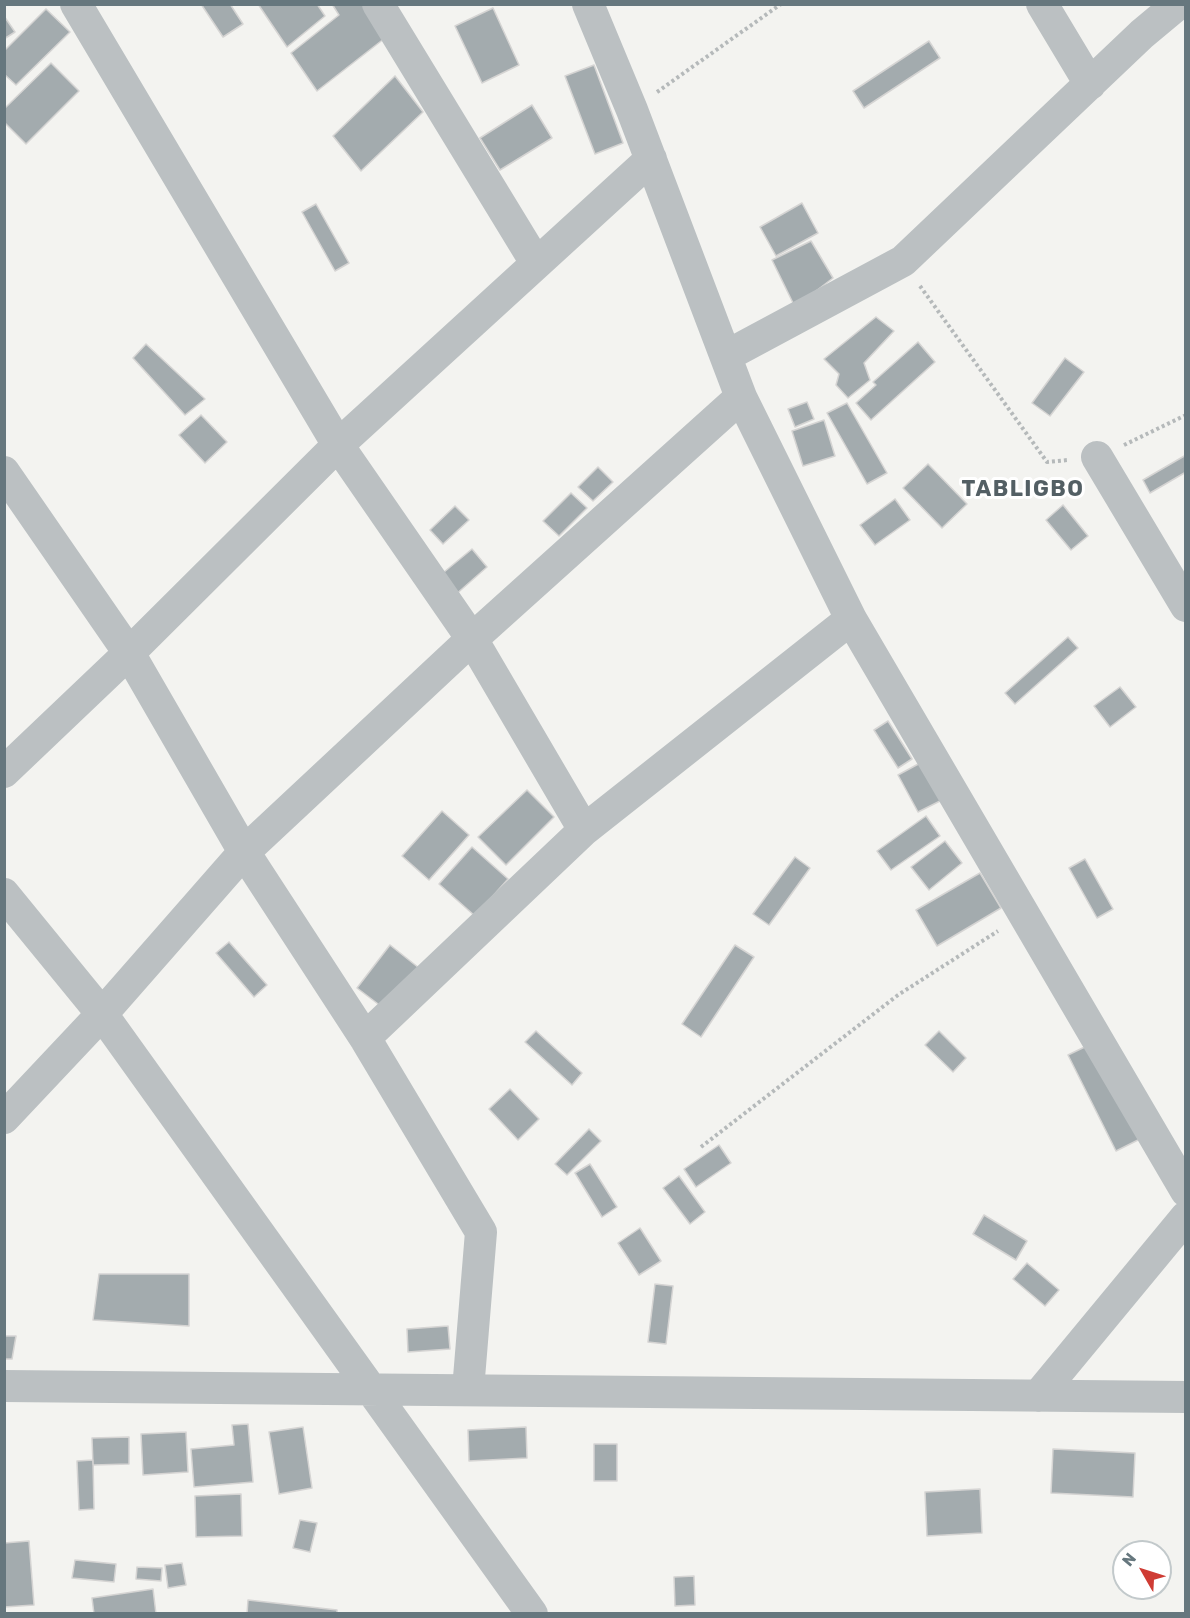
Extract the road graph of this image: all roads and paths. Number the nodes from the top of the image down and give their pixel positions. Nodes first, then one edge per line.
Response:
1 (76, 4) edge
2 (378, 4) edge
3 (588, 4) edge
4 (781, 4) edge
5 (1042, 4) edge
6 (1178, 4) edge
7 (1090, 84) junction
8 (632, 110) junction
9 (651, 159) junction
10 (903, 261) junction
11 (536, 263) junction
12 (726, 356) junction
13 (741, 397) junction
14 (338, 445) junction
15 (1097, 457) dead end
16 (1047, 462) dead end
17 (4, 472) edge
18 (1185, 606) edge
19 (851, 619) junction
20 (472, 639) junction
21 (129, 653) junction
22 (4, 772) edge
23 (584, 830) junction
24 (244, 852) junction
25 (4, 894) edge
26 (1024, 915) junction
27 (102, 1014) junction
28 (365, 1038) junction
29 (4, 1118) edge
30 (700, 1147) dead end
31 (1185, 1191) edge
32 (1185, 1217) edge
33 (4, 1386) edge
34 (374, 1389) junction
35 (468, 1390) junction
36 (1038, 1396) junction
37 (1185, 1397) edge
38 (532, 1614) edge

1 - 14 street
2 - 11 street
3 - 8 street
4 - 8 path
5 - 7 street
6 - 7 street
7 - 10 street
8 - 9 street
9 - 11 street
9 - 12 street
10 - 12 street
10 - 16 path
11 - 14 street
12 - 13 street
13 - 19 street
13 - 20 street
14 - 20 street
14 - 21 street
15 - 18 street
17 - 21 street
19 - 23 street
19 - 26 street
20 - 23 street
20 - 24 street
21 - 22 street
21 - 24 street
23 - 28 street
24 - 27 street
24 - 28 street
25 - 27 street
26 - 30 path
26 - 31 street
27 - 29 street
27 - 34 street
28 - 35 street
32 - 36 street
33 - 34 street
34 - 35 street
34 - 38 street
35 - 36 street
36 - 37 street

